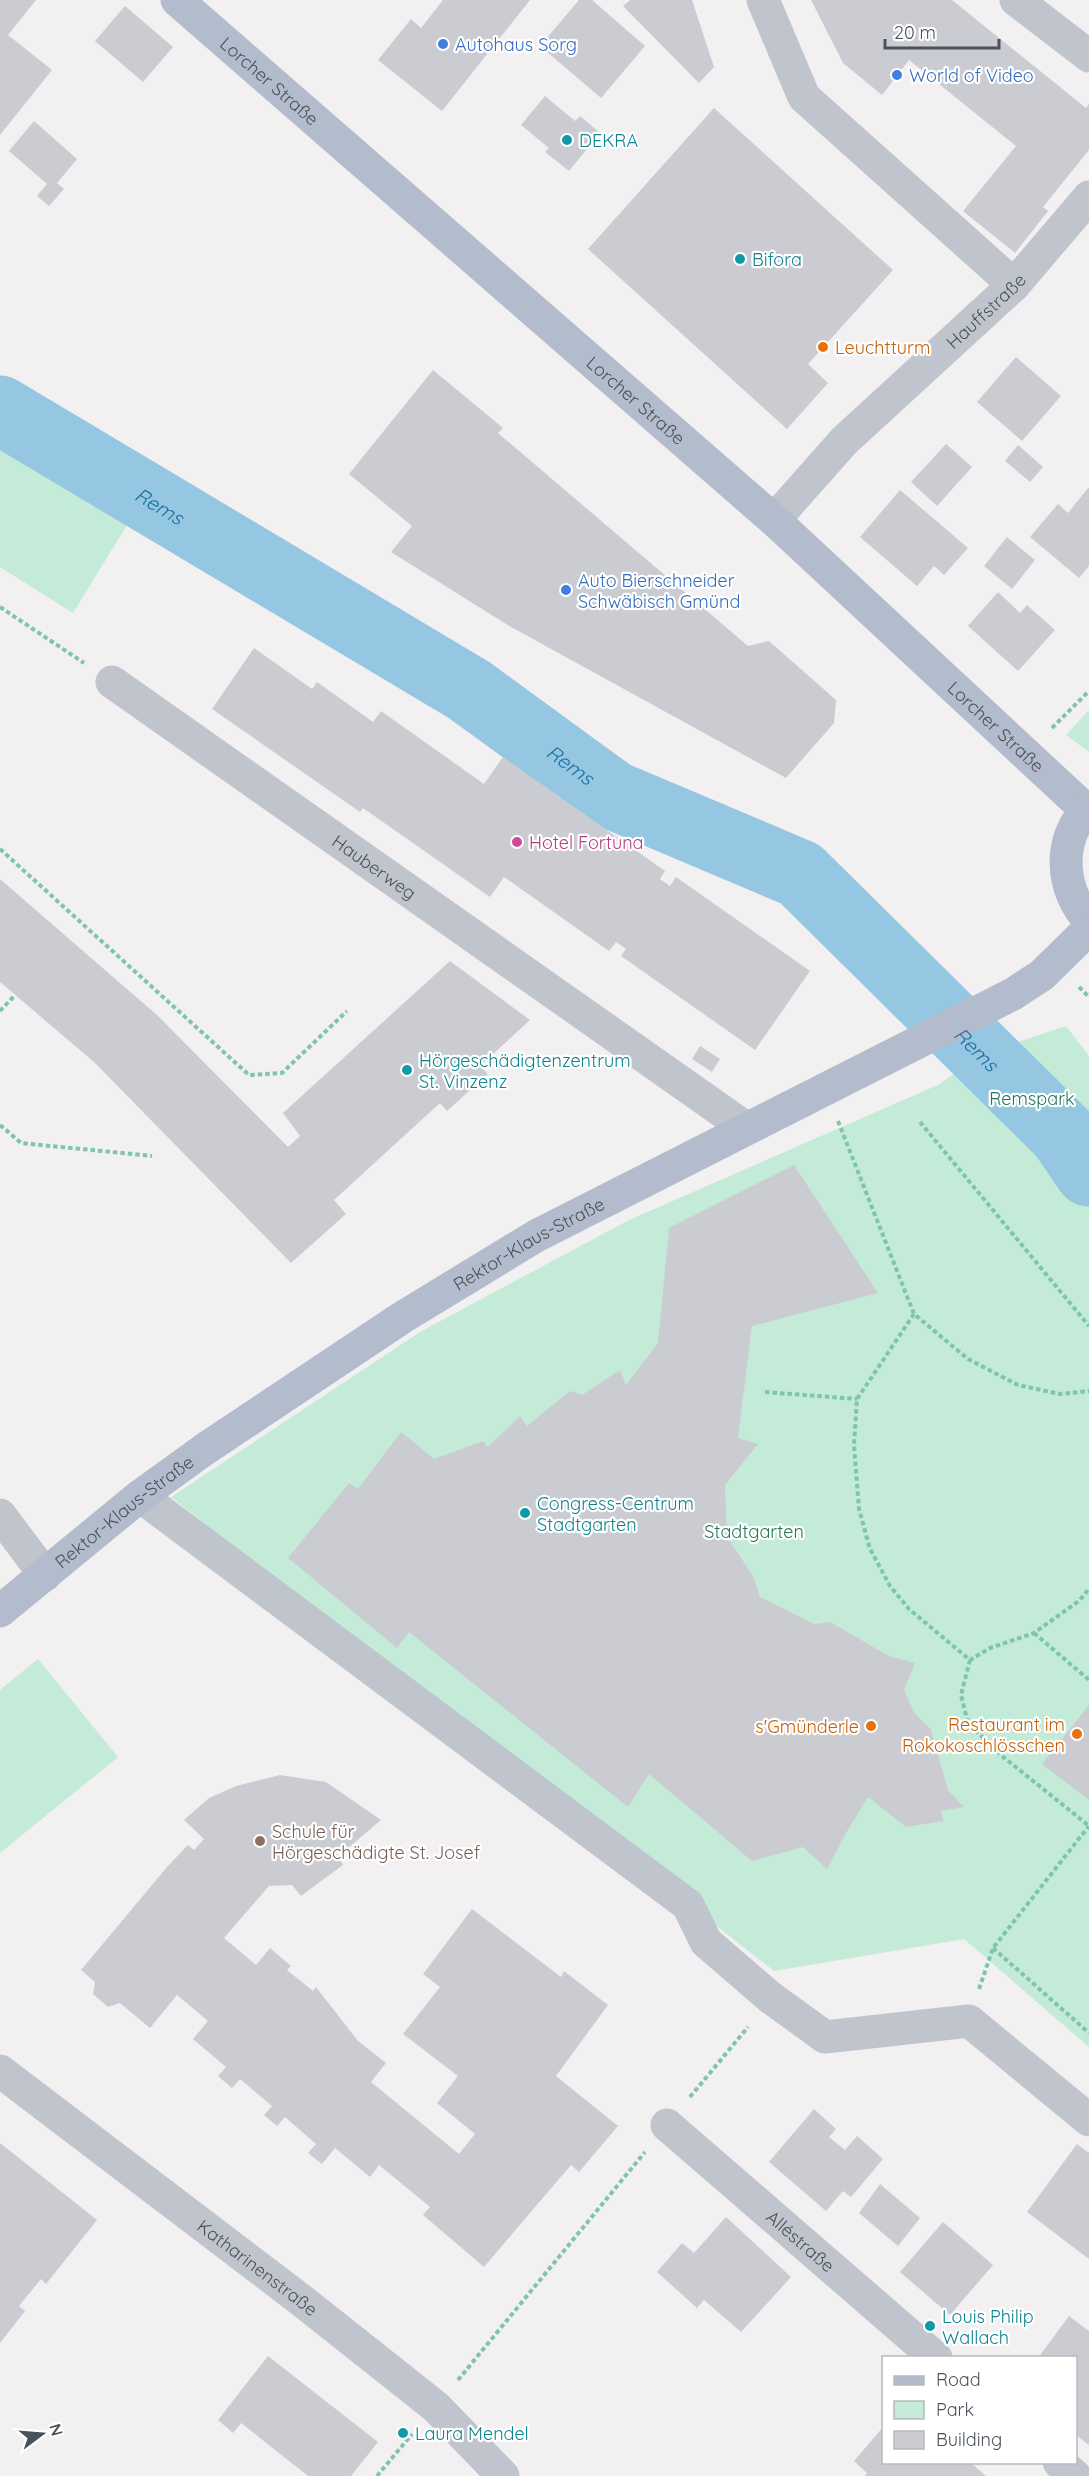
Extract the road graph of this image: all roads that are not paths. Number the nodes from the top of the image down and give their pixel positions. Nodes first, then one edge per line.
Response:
1 (177, 0) edge
2 (764, 0) edge
3 (1016, 0) edge
4 (1089, 56) edge
5 (1089, 197) edge
6 (1014, 285) junction
7 (774, 520) junction
8 (112, 681) road end
9 (1088, 809) edge
10 (1089, 920) edge
11 (1089, 929) edge
12 (746, 1128) junction
13 (140, 1496) junction
14 (0, 1515) edge
15 (45, 1575) junction
16 (0, 1611) edge
17 (0, 2071) edge
18 (1089, 2120) edge
19 (667, 2125) road end
20 (934, 2356) edge
21 (1060, 2464) edge
22 (503, 2476) edge
23 (1075, 2476) edge

1 - 7 main road, Lorcher Straße
2 - 6 street
3 - 4 street
5 - 6 street, Hauffstraße
6 - 7 street, Hauffstraße
7 - 9 main road, Lorcher Straße
8 - 12 street, Hauberweg
9 - 10 main road
11 - 12 main road, Rektor-Klaus-Straße
12 - 13 main road, Rektor-Klaus-Straße
13 - 15 main road, Rektor-Klaus-Straße
13 - 18 street
14 - 15 street
15 - 16 main road, Rektor-Klaus-Straße
17 - 22 street, Katharinenstraße
19 - 20 street, Alléstraße
21 - 23 street

